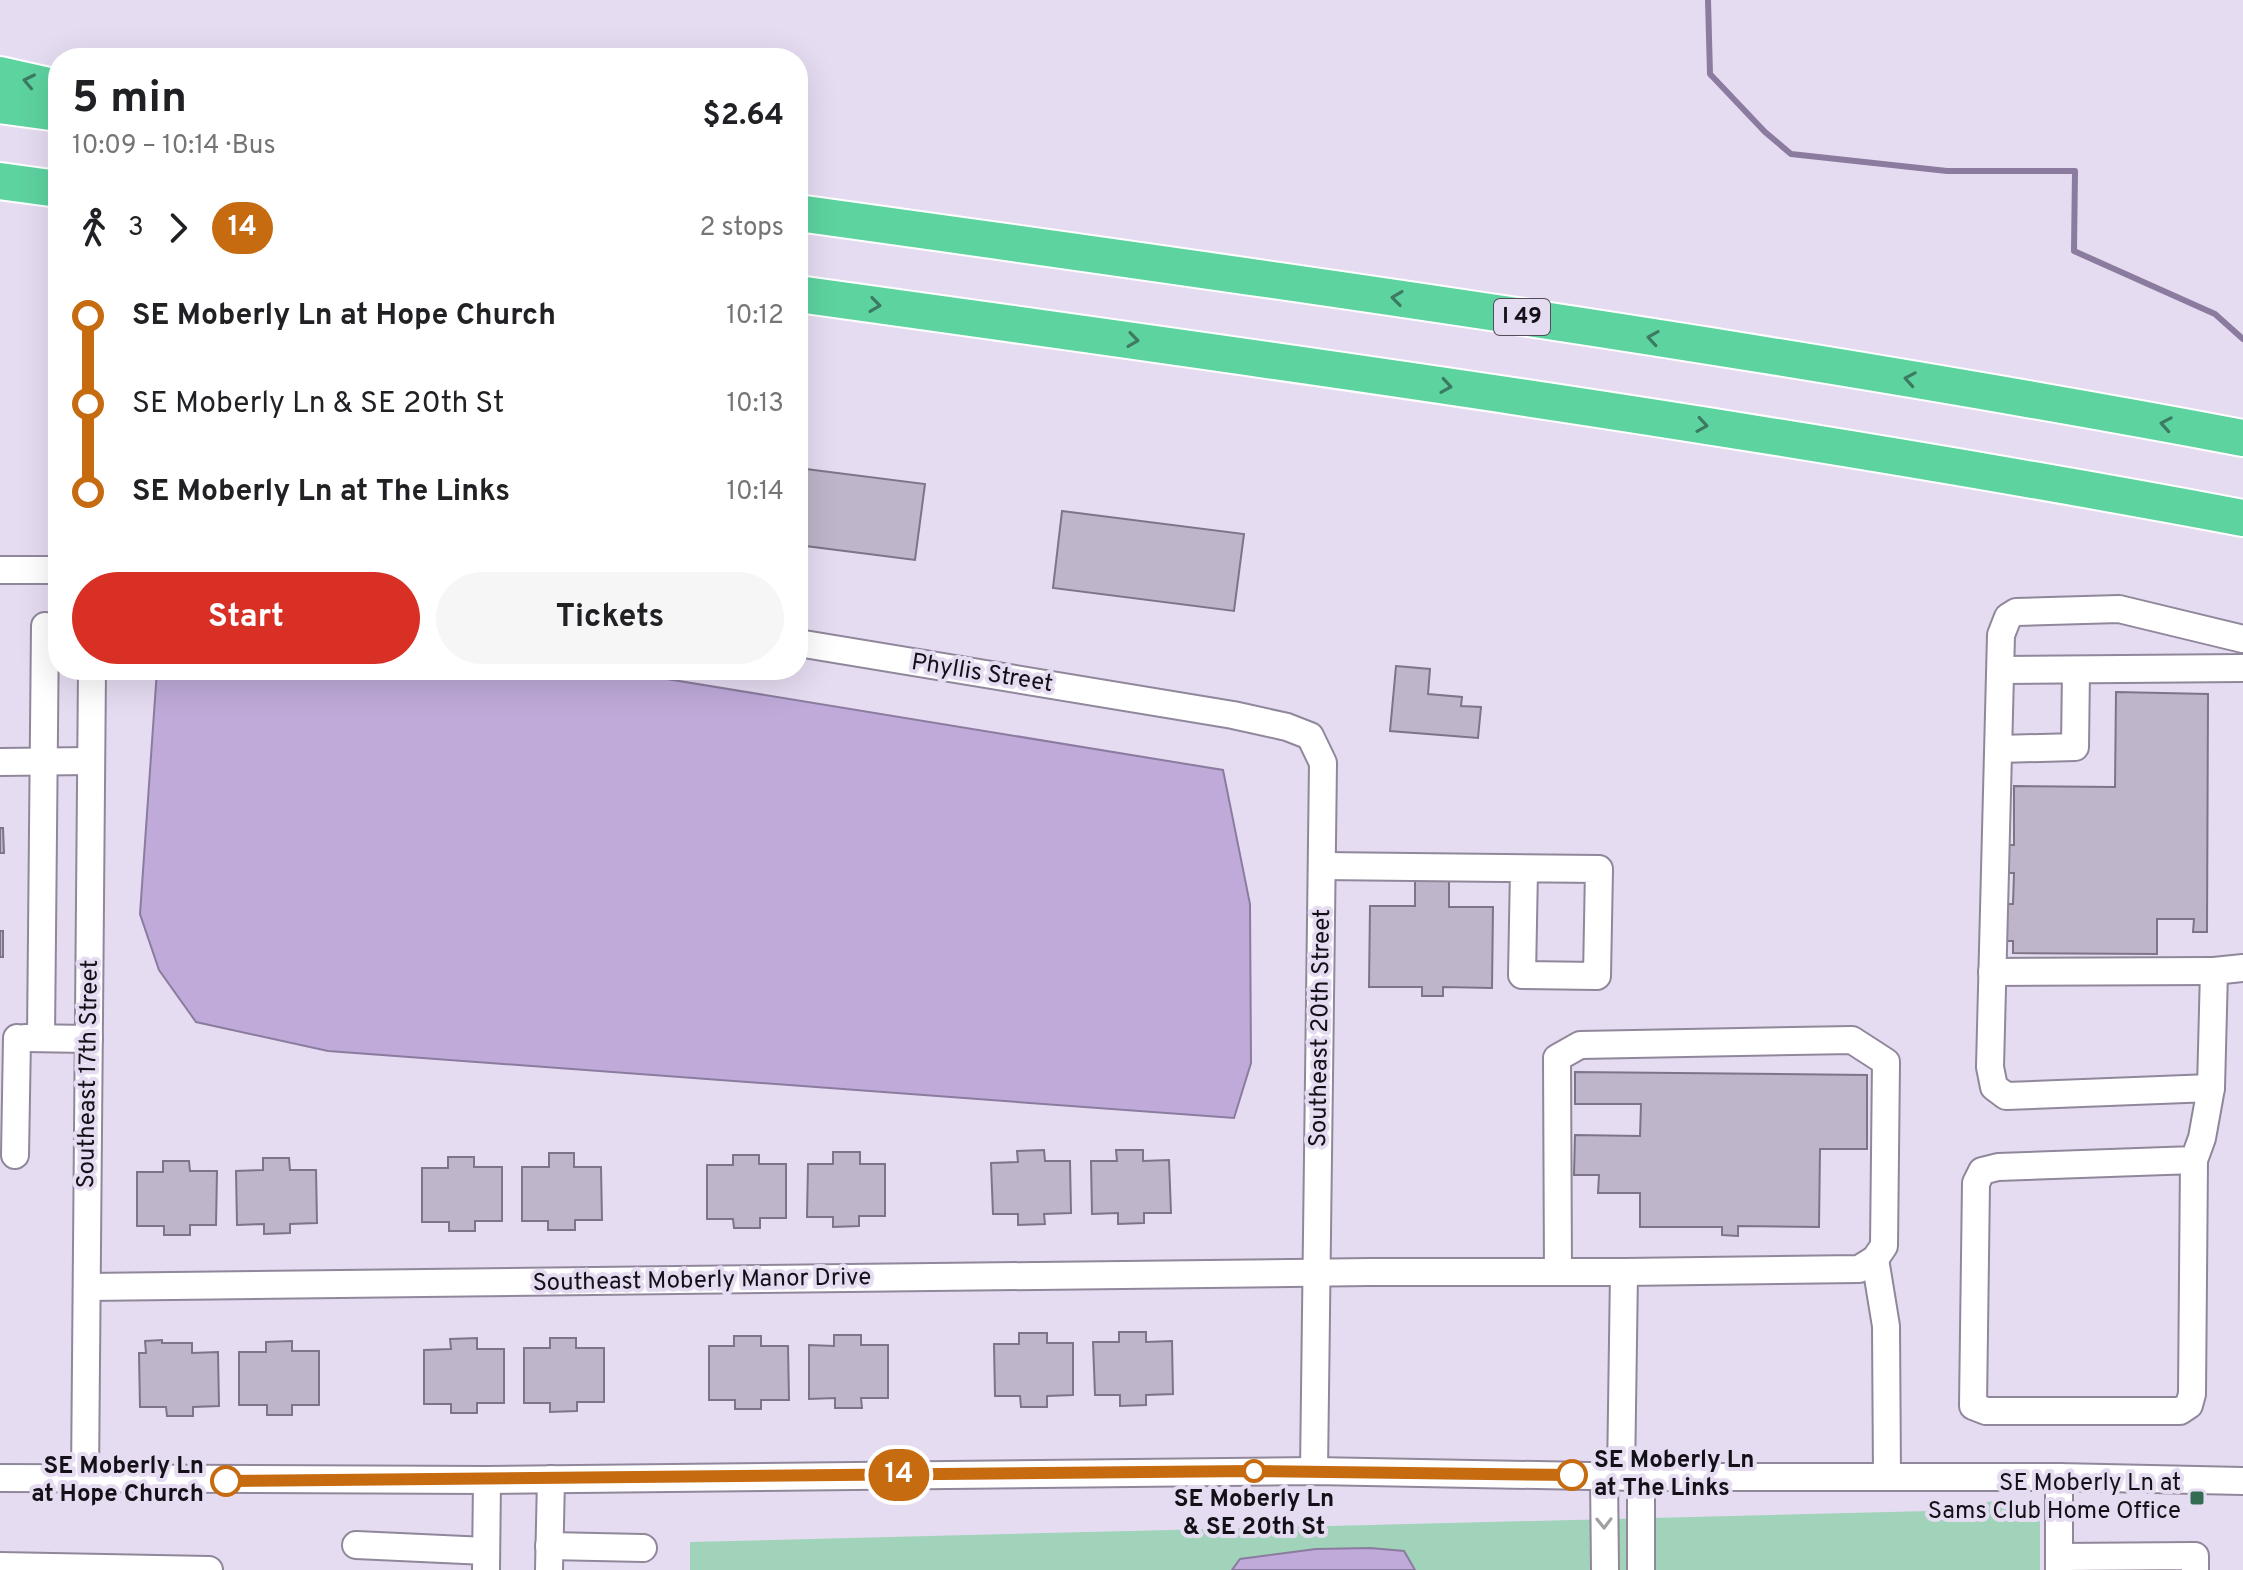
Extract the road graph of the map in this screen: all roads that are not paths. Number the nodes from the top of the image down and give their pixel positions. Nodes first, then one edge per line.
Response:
1 (0, 75) edge
2 (48, 86) edge
3 (0, 105) edge
4 (48, 112) edge
5 (2, 182) edge
6 (48, 188) edge
7 (808, 214) edge
8 (808, 295) edge
9 (2243, 438) edge
10 (2243, 518) edge
11 (0, 570) edge
12 (48, 570) edge
13 (45, 626) dead end
14 (2243, 639) edge
15 (808, 645) edge
16 (2243, 668) edge
17 (2001, 670) junction
18 (2076, 670) junction
19 (92, 680) edge
20 (1165, 704) joint
21 (1999, 749) junction
22 (42, 761) junction
23 (91, 761) junction
24 (0, 762) edge
25 (1322, 866) junction
26 (1524, 870) junction
27 (2243, 968) edge
28 (2214, 971) junction
29 (1992, 972) junction
30 (20, 1038) edge
31 (89, 1039) junction
32 (2211, 1088) junction
33 (15, 1155) dead end
34 (2194, 1160) junction
35 (1875, 1259) junction
36 (1558, 1272) junction
37 (1624, 1272) junction
38 (1318, 1274) junction
39 (87, 1287) junction
40 (1314, 1471) junction
41 (1622, 1476) junction
42 (1887, 1477) junction
43 (2059, 1477) junction
44 (0, 1478) edge
45 (85, 1478) junction
46 (551, 1479) junction
47 (487, 1480) junction
48 (2243, 1481) edge
49 (356, 1545) dead end
50 (643, 1548) dead end
51 (549, 1558) edge
52 (440, 1560) edge
53 (486, 1560) edge
54 (2059, 1564) edge
55 (10, 1568) edge
56 (70, 1569) edge
57 (129, 1569) edge
58 (209, 1570) edge
59 (1605, 1570) edge
60 (1641, 1570) edge
61 (2195, 1570) edge

2 -> 1 highway
3 - 4 highway
5 - 6 highway
9 -> 7 highway, I 49
8 -> 10 highway
11 - 12 street
13 - 22 street
14 - 17 street
15 - 20 street, Phyllis Street
16 - 18 street
17 - 18 street
17 - 21 street
18 - 21 street
19 - 23 street, Southeast 17th Street
20 - 25 street, Southeast 20th Street
21 - 29 street
22 - 23 street
22 - 24 street
22 - 30 street
23 - 31 street, Southeast 17th Street
25 - 26 street
25 - 38 street, Southeast 20th Street
26 - 26 street
27 - 28 street
28 - 29 street
28 - 32 street
29 - 32 street
30 - 31 street
30 - 33 street
31 - 39 street, Southeast 17th Street
32 - 34 street
34 - 34 street
35 - 36 street
35 - 37 street, Southeast Moberly Manor Drive
35 - 42 street
36 - 37 street, Southeast Moberly Manor Drive
36 - 38 street, Southeast Moberly Manor Drive
37 - 41 street
38 - 39 street, Southeast Moberly Manor Drive
38 - 40 street, Southeast 20th Street
39 - 45 street, Southeast 17th Street
40 - 41 street
40 - 46 street
41 - 42 street
41 -> 59 street
41 - 60 street
42 - 43 street
43 - 48 street
43 - 54 street
44 - 45 street
45 - 47 street
46 - 47 street
46 - 51 street
47 - 53 street
49 - 52 street
50 - 51 street
52 - 53 street
54 - 61 street
55 - 56 street
56 - 57 street
57 - 58 street

